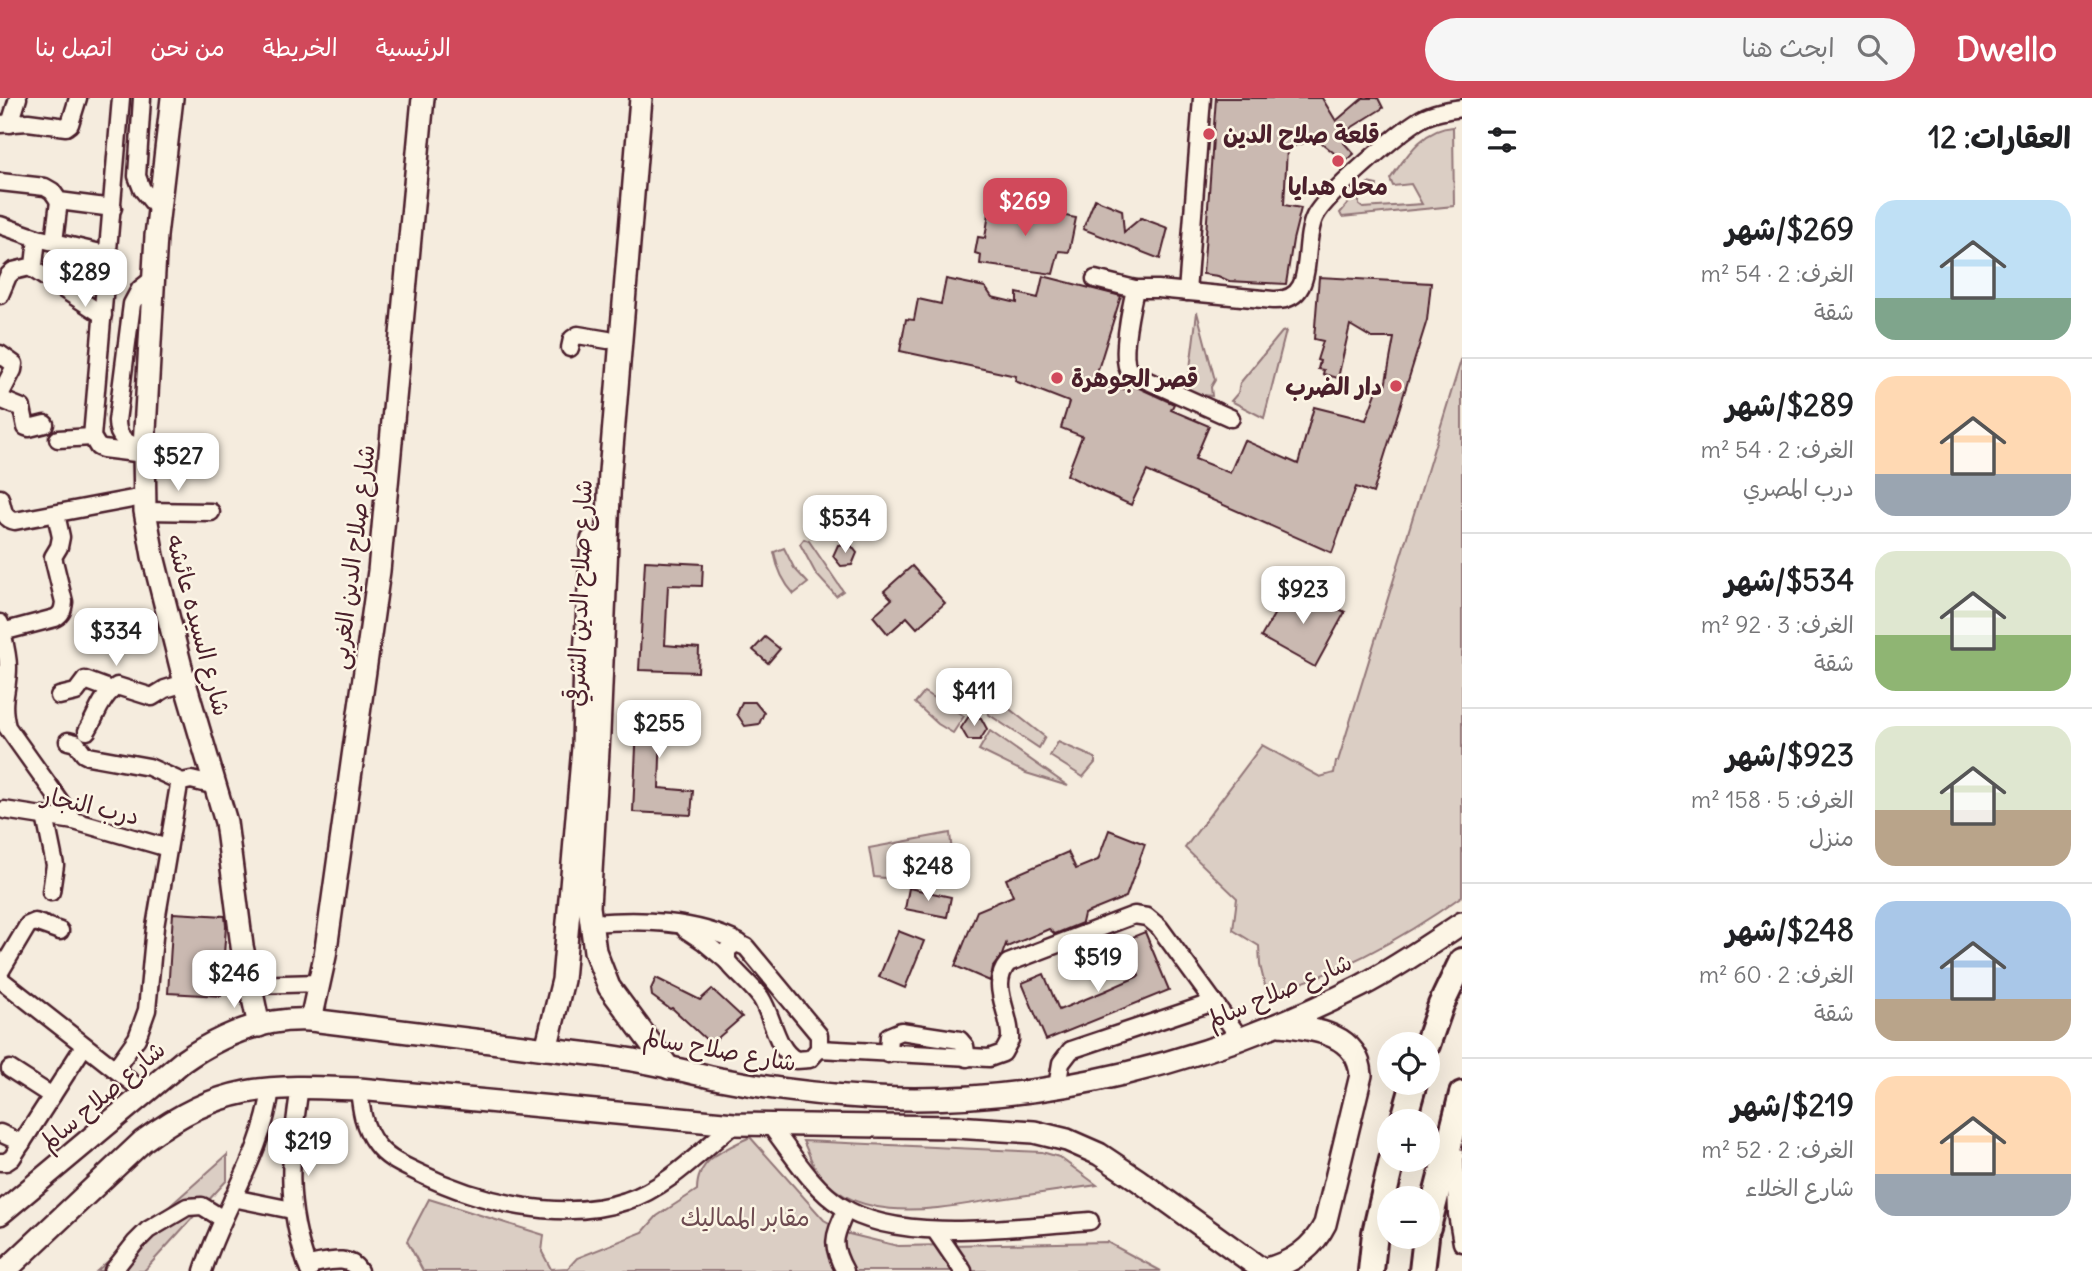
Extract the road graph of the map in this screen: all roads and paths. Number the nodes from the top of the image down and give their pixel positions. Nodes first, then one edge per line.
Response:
1 (18, 98) edge
2 (78, 98) edge
3 (121, 98) edge
4 (142, 98) edge
5 (172, 98) edge
6 (423, 98) edge
7 (627, 98) edge
8 (641, 98) edge
9 (1202, 98) edge
10 (1462, 108) edge
11 (5, 124) edge
12 (0, 182) edge
13 (60, 201) junction
14 (113, 208) junction
15 (158, 209) junction
16 (0, 225) edge
17 (37, 238) junction
18 (54, 242) junction
19 (109, 255) junction
20 (32, 268) junction
21 (1095, 279) dead end
22 (1135, 289) junction
23 (1187, 292) junction
24 (0, 295) edge
25 (103, 315) junction
26 (608, 340) junction
27 (570, 348) dead end
28 (0, 354) edge
29 (0, 397) edge
30 (1231, 418) dead end
31 (45, 424) dead end
32 (92, 437) junction
33 (58, 439) dead end
34 (144, 451) junction
35 (0, 498) edge
36 (144, 504) junction
37 (211, 512) dead end
38 (56, 514) junction
39 (1, 628) edge
40 (3, 657) edge
41 (185, 683) junction
42 (112, 690) junction
43 (59, 696) dead end
44 (4, 728) edge
45 (87, 731) dead end
46 (68, 741) dead end
47 (182, 782) junction
48 (216, 786) junction
49 (4, 810) dead end
50 (46, 816) junction
51 (74, 821) junction
52 (168, 848) junction
53 (51, 892) dead end
54 (591, 923) junction
55 (1462, 923) edge
56 (677, 925) junction
57 (60, 931) dead end
58 (740, 943) junction
59 (727, 961) junction
60 (1462, 961) edge
61 (0, 972) edge
62 (0, 979) edge
63 (319, 983) junction
64 (250, 985) junction
65 (1214, 1002) junction
66 (311, 1020) junction
67 (1277, 1025) junction
68 (259, 1026) junction
69 (1431, 1032) edge
70 (1240, 1038) junction
71 (84, 1046) junction
72 (546, 1049) junction
73 (819, 1049) junction
74 (888, 1054) junction
75 (967, 1058) junction
76 (669, 1068) junction
77 (10, 1069) dead end
78 (115, 1069) junction
79 (300, 1086) junction
80 (1057, 1087) junction
81 (271, 1088) junction
82 (359, 1089) junction
83 (144, 1092) junction
84 (52, 1096) junction
85 (1460, 1100) edge
86 (734, 1124) junction
87 (770, 1125) junction
88 (0, 1133) edge
89 (22, 1143) junction
90 (0, 1162) edge
91 (1389, 1172) edge
92 (1438, 1186) edge
93 (233, 1198) junction
94 (292, 1210) junction
95 (846, 1210) junction
96 (0, 1214) edge
97 (223, 1219) junction
98 (1090, 1221) dead end
99 (935, 1230) junction
100 (1462, 1243) edge
101 (1425, 1249) edge
102 (308, 1268) edge
103 (1263, 1270) edge
104 (5, 1271) edge
105 (113, 1271) edge
106 (203, 1271) edge
107 (359, 1271) edge
108 (845, 1271) edge
109 (963, 1271) edge
110 (1371, 1271) edge
111 (1422, 1271) edge

1 - 11 street
2 - 11 street
3 - 14 street
4 - 15 street
5 - 15 main road, شارع السيده عائشه
6 - 63 main road, شارع صلاح الدين الغربى
7 - 26 main road, شارع صلاح الدين الشرقي
8 - 54 main road, شارع صلاح الدين الشرقي
9 - 23 street
10 - 23 street
12 - 13 street
13 - 14 street
13 - 18 street
14 - 19 street
15 - 34 main road, شارع السيده عائشه
16 - 17 street
17 - 18 street
17 - 20 street
18 - 19 street
19 - 25 street
20 - 24 street
20 - 25 street
21 - 22 street
22 - 23 street
22 - 30 street
25 - 32 street
26 - 27 street
26 - 72 main road, شارع صلاح الدين الشرقي
28 - 29 street
29 - 31 street
32 - 33 street
32 - 34 street
34 - 36 main road, شارع السيده عائشه
35 - 38 street
36 - 37 street
36 - 38 street
36 - 41 main road, شارع السيده عائشه
38 - 39 street
39 - 40 street
40 - 44 street
41 - 42 street
41 - 48 main road, شارع السيده عائشه
42 - 43 street
42 - 45 street
44 - 51 street
46 - 47 street
47 - 48 street
47 - 52 street
48 - 64 main road, شارع السيده عائشه
49 - 50 street, درب النجار
50 - 51 street, درب النجار
50 - 53 street
51 - 52 street, درب النجار
52 - 78 street
54 - 56 street
54 - 76 main road, شارع صلاح الدين الشرقي
55 - 67 main road, شارع صلاح سالم
56 - 58 street
56 - 59 street
57 - 61 street
58 - 59 street
58 - 73 street
59 - 73 street
60 - 69 highway
62 - 71 street
63 - 64 street
63 - 66 main road, شارع صلاح الدين الغربى
64 - 68 main road, شارع السيده عائشه
65 - 70 street
65 - 75 street
65 - 80 street
66 - 68 main road, شارع صلاح سالم
66 - 72 main road, شارع صلاح سالم
67 - 70 main road, شارع صلاح سالم
67 - 103 main road
68 - 83 main road, شارع صلاح سالم
70 - 80 main road, شارع صلاح سالم
71 - 78 street
71 - 84 street
72 - 76 main road, شارع صلاح سالم
73 - 74 street
74 - 75 street
74 - 75 street
76 - 80 main road, شارع صلاح سالم
77 - 84 street
78 - 83 street
79 - 81 main road
79 - 82 main road
79 - 94 street
81 - 93 street
81 - 104 main road
82 - 86 main road
82 - 86 street
83 - 96 main road, شارع صلاح سالم
84 - 89 street
85 - 92 highway
85 - 100 street
86 - 87 main road
87 - 95 street
87 - 103 main road
88 - 89 street
89 - 90 street
91 - 110 highway
93 - 94 street
93 - 97 street
94 - 102 street
95 - 99 street
95 - 108 street
97 - 105 street
97 - 106 street
98 - 99 street
99 - 109 street
101 - 111 highway
102 - 107 street

